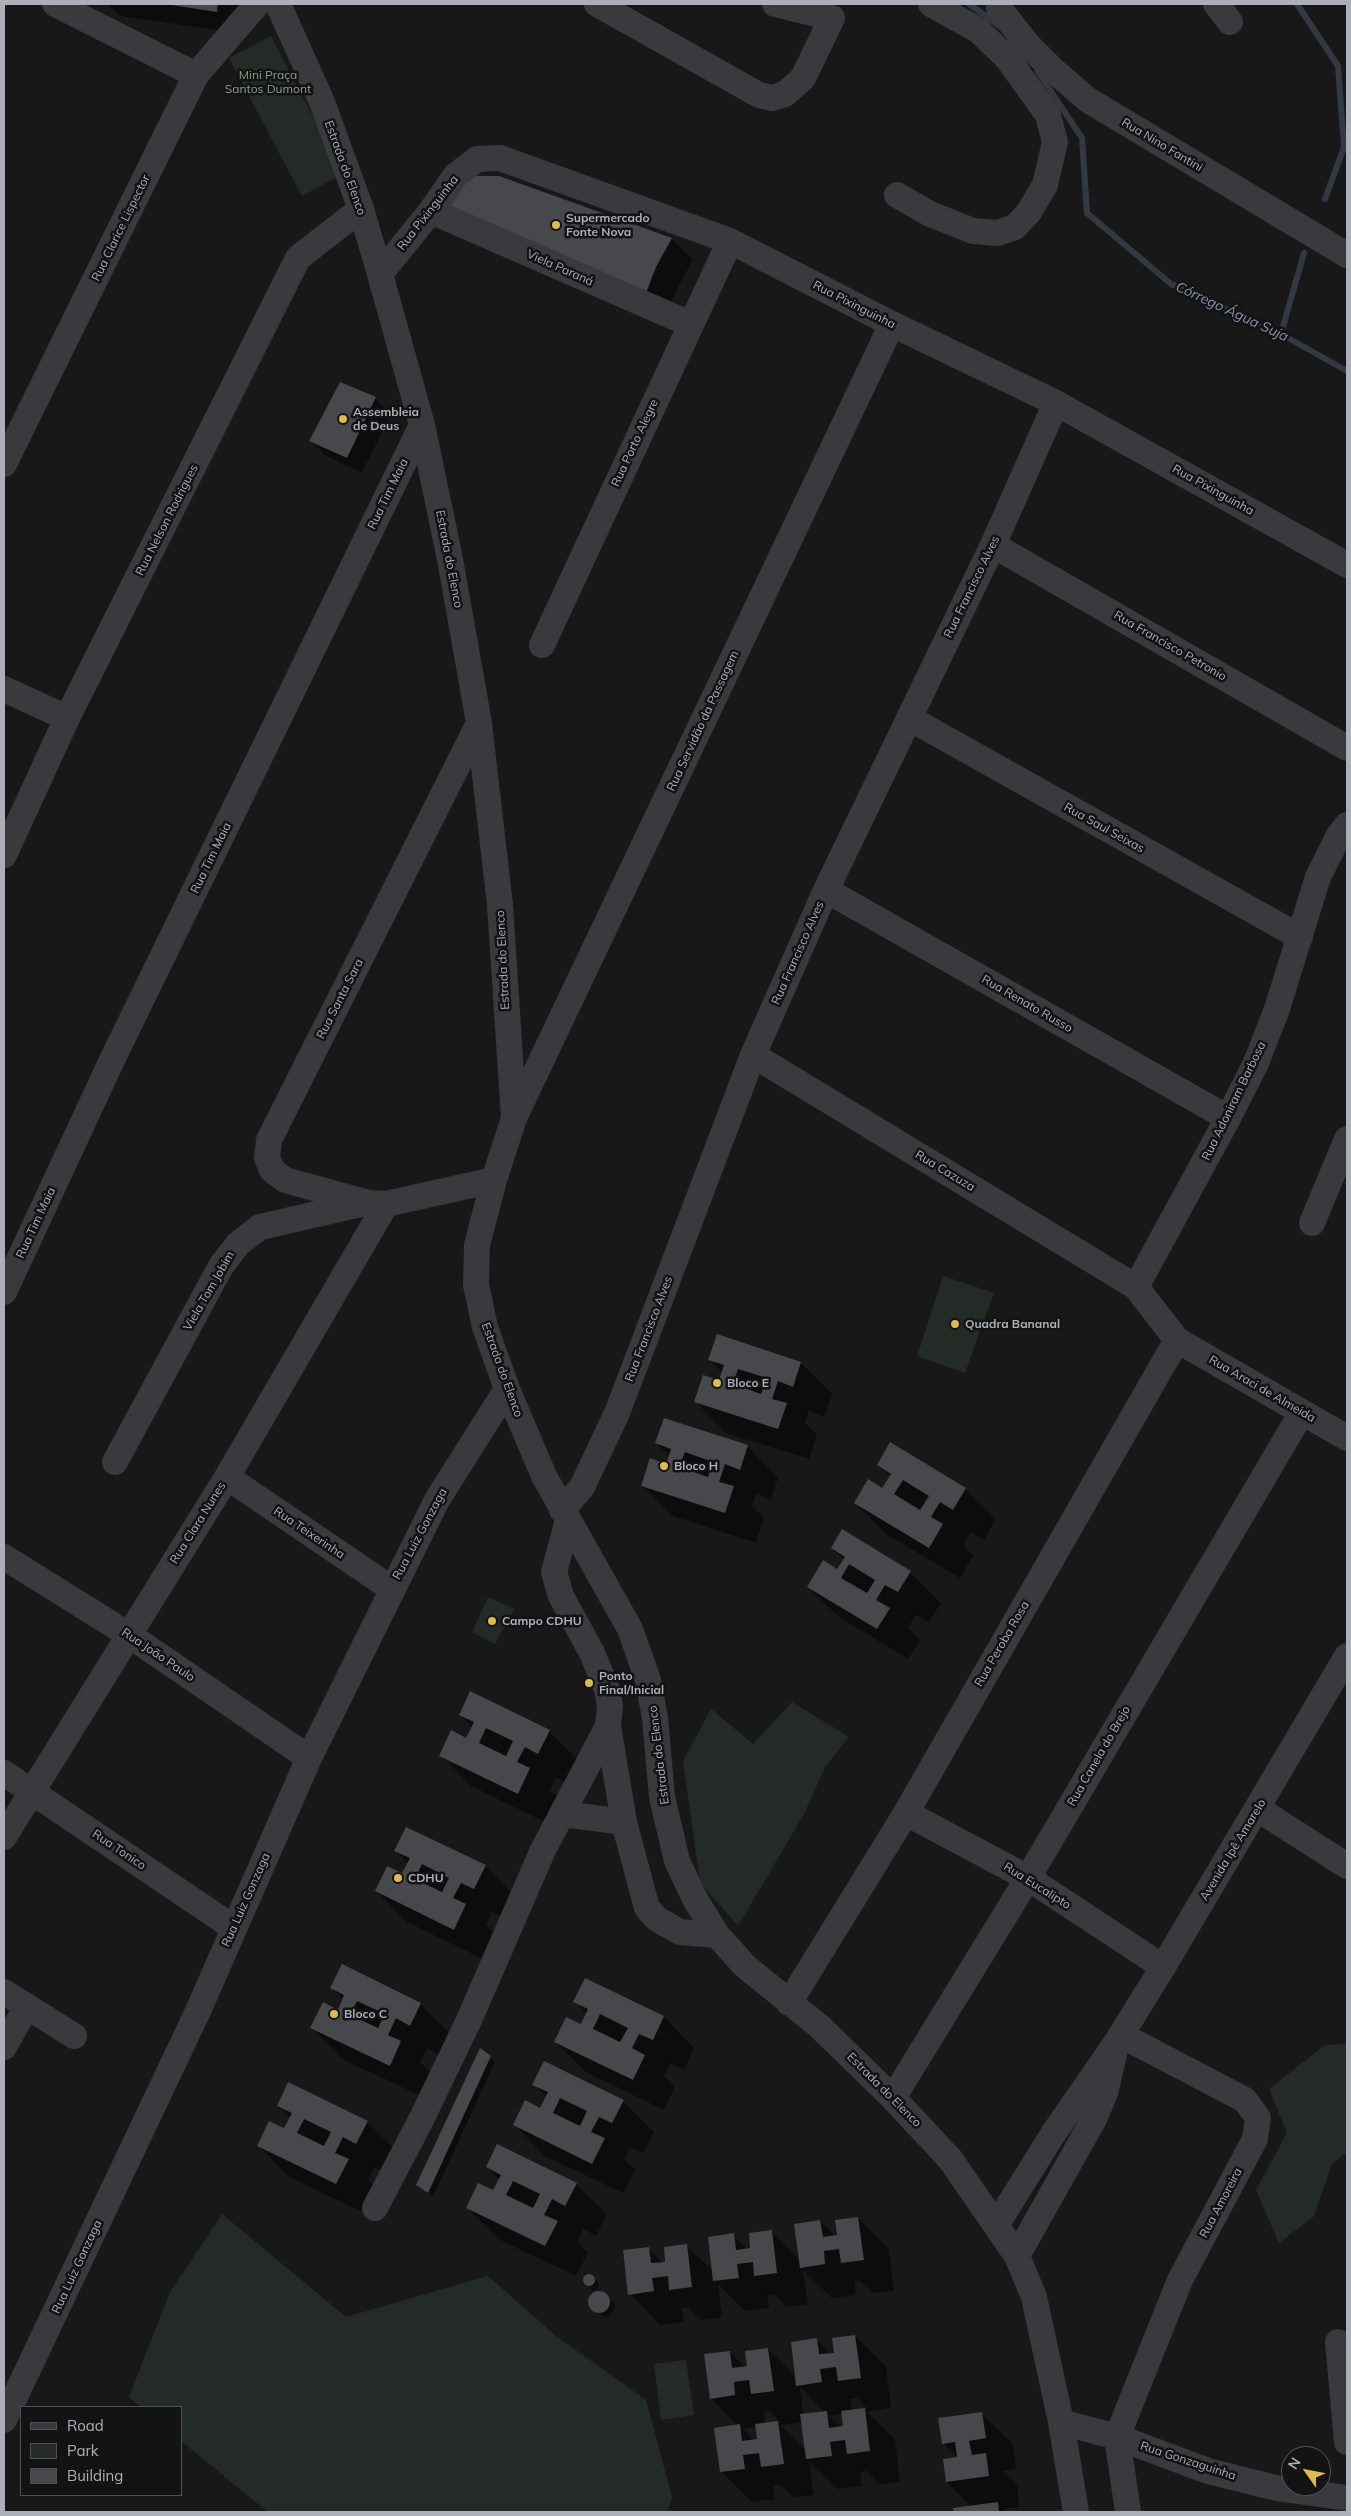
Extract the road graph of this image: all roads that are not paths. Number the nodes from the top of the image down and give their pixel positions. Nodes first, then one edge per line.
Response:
1 (55, 4) edge
2 (257, 4) edge
3 (278, 4) edge
4 (597, 4) edge
5 (775, 4) edge
6 (932, 4) edge
7 (1000, 8) dead end
8 (196, 75) junction
9 (897, 195) dead end
10 (361, 209) junction
11 (431, 211) junction
12 (730, 241) junction
13 (1347, 255) edge
14 (380, 274) junction
15 (690, 324) junction
16 (892, 324) junction
17 (1056, 403) junction
18 (422, 425) junction
19 (4, 464) edge
20 (994, 545) junction
21 (1347, 565) edge
22 (542, 645) dead end
23 (4, 689) edge
24 (67, 718) junction
25 (909, 718) junction
26 (480, 723) junction
27 (1347, 748) edge
28 (1347, 825) edge
29 (4, 854) edge
30 (826, 890) junction
31 (1300, 937) junction
32 (753, 1055) junction
33 (514, 1118) junction
34 (1228, 1118) junction
35 (1347, 1139) edge
36 (494, 1180) junction
37 (378, 1204) junction
38 (1312, 1223) dead end
39 (1136, 1287) junction
40 (4, 1292) edge
41 (1177, 1340) junction
42 (506, 1388) junction
43 (1302, 1412) junction
44 (1347, 1438) edge
45 (115, 1462) dead end
46 (227, 1477) junction
47 (565, 1515) junction
48 (4, 1557) edge
49 (392, 1589) junction
50 (129, 1635) junction
51 (1347, 1656) edge
52 (608, 1726) junction
53 (309, 1758) junction
54 (4, 1773) edge
55 (31, 1791) junction
56 (1258, 1809) junction
57 (906, 1813) junction
58 (563, 1814) junction
59 (624, 1822) junction
60 (4, 1837) edge
61 (1347, 1866) edge
62 (1028, 1878) junction
63 (234, 1928) junction
64 (717, 1935) junction
65 (1163, 1967) junction
66 (4, 1992) edge
67 (789, 2003) junction
68 (26, 2006) junction
69 (74, 2036) dead end
70 (1118, 2039) junction
71 (4, 2047) edge
72 (893, 2098) junction
73 (375, 2208) dead end
74 (997, 2224) junction
75 (1018, 2256) junction
76 (1338, 2342) dead end
77 (4, 2420) edge
78 (1061, 2422) junction
79 (1117, 2437) junction
80 (1347, 2442) edge
81 (1347, 2498) edge
82 (1076, 2512) edge
83 (1128, 2512) edge

1 - 8 street
2 - 8 street, Rua Clarice Lispector
3 - 10 street, Estrada do Elenco
4 - 5 street
6 - 9 street
7 - 13 street, Rua Nino Fantini
8 - 19 street, Rua Clarice Lispector
10 - 14 street, Estrada do Elenco
10 - 24 street, Rua Nelson Rodrigues
11 - 12 street, Rua Pixinguinha
11 - 14 street, Rua Pixinguinha
11 - 15 street, Viela Paraná
12 - 15 street, Rua Porto Alegre
12 - 16 street, Rua Pixinguinha
14 - 18 street, Estrada do Elenco
15 - 22 street, Rua Porto Alegre
16 - 17 street, Rua Pixinguinha
16 - 33 street, Rua Servidão da Passagem
17 - 20 street, Rua Francisco Alves
17 - 21 street, Rua Pixinguinha
18 - 26 street, Estrada do Elenco
18 - 40 street, Rua Tim Maia
20 - 25 street, Rua Francisco Alves
20 - 27 street, Rua Francisco Petronio
23 - 24 street
24 - 29 street, Rua Nelson Rodrigues
25 - 30 street, Rua Francisco Alves
25 - 31 street, Rua Saul Seixas
26 - 33 street, Estrada do Elenco
26 - 37 street, Rua Santa Sara
28 - 31 street, Rua Adoniram Barbosa
30 - 32 street, Rua Francisco Alves
30 - 34 street, Rua Renato Russo
31 - 34 street, Rua Adoniram Barbosa
32 - 39 street, Rua Cazuza
32 - 47 street, Rua Francisco Alves
33 - 36 street, Estrada do Elenco
34 - 39 street, Rua Adoniram Barbosa
35 - 38 street
36 - 37 street, Viela Tom Jobim
36 - 42 street, Estrada do Elenco
37 - 45 street, Viela Tom Jobim
37 - 46 street, Rua Clara Nunes
39 - 41 street
41 - 43 street, Rua Araci de Almeida
41 - 57 street, Rua Peroba Rosa
42 - 47 street, Estrada do Elenco
42 - 49 street, Rua Luiz Gonzaga
43 - 44 street, Rua Araci de Almeida
43 - 62 street, Rua Canela do Brejo
46 - 49 street, Rua Teixerinha
46 - 50 street, Rua Clara Nunes
47 - 52 street
47 - 64 street, Estrada do Elenco
48 - 50 street, Rua João Paulo
49 - 53 street, Rua Luiz Gonzaga
50 - 53 street, Rua João Paulo
50 - 55 street, Rua Clara Nunes
51 - 56 street, Avenida Ipê Amarelo
52 - 58 street
52 - 59 street
53 - 63 street, Rua Luiz Gonzaga
54 - 55 street, Rua Tonico
55 - 60 street, Rua Clara Nunes
55 - 63 street, Rua Tonico
56 - 61 street
56 - 65 street, Avenida Ipê Amarelo
57 - 62 street, Rua Eucalipto
57 - 67 street, Rua Peroba Rosa
58 - 59 street
58 - 73 street
59 - 64 street
62 - 65 street, Rua Eucalipto
62 - 72 street, Rua Canela do Brejo
63 - 77 street, Rua Luiz Gonzaga
64 - 67 street, Estrada do Elenco
65 - 70 street, Avenida Ipê Amarelo
66 - 68 street
67 - 72 street, Estrada do Elenco
68 - 69 street
68 - 71 street
70 - 74 street, Avenida Ipê Amarelo
70 - 75 street, Avenida Ipê Amarelo
70 - 79 street, Rua Amoreira
72 - 74 street, Estrada do Elenco
74 - 75 street, Estrada do Elenco
75 - 78 street, Estrada do Elenco
76 - 80 street
78 - 79 street, Rua Gonzaguinha
78 - 82 street, Estrada do Elenco
79 - 81 street, Rua Gonzaguinha
79 - 83 street

